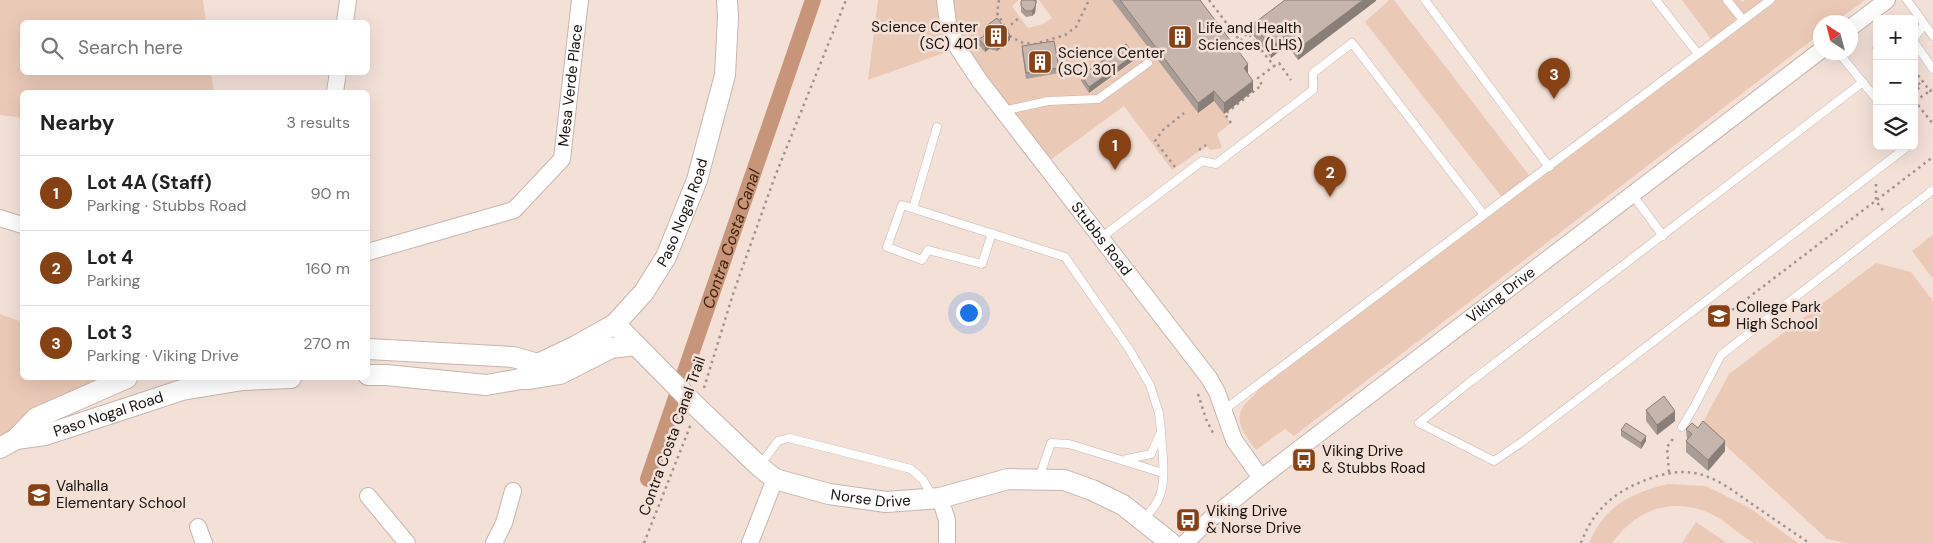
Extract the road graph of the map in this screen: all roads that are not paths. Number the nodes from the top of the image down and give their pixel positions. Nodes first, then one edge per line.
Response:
1 (348, 0) edge
2 (580, 0) edge
3 (727, 0) edge
4 (945, 0) edge
5 (1425, 0) edge
6 (1656, 0) edge
7 (1727, 0) edge
8 (1770, 0) edge
9 (1887, 0) edge
10 (1907, 0) edge
11 (345, 20) edge
12 (1743, 20) junction
13 (1858, 22) edge
14 (1924, 25) junction
15 (1918, 33) edge
16 (1933, 36) edge
17 (1918, 48) edge
18 (1698, 54) junction
19 (1813, 56) edge
20 (1845, 60) edge
21 (1148, 63) dead end
22 (1933, 69) edge
23 (338, 75) edge
24 (1863, 82) junction
25 (335, 90) edge
26 (1873, 95) edge
27 (1003, 111) junction
28 (936, 127) dead end
29 (1903, 150) edge
30 (1549, 167) junction
31 (1933, 190) edge
32 (1632, 194) junction
33 (913, 208) junction
34 (1484, 215) junction
35 (0, 218) edge
36 (20, 224) edge
37 (992, 233) junction
38 (1663, 236) junction
39 (1102, 237) junction
40 (370, 251) edge
41 (615, 324) junction
42 (636, 345) junction
43 (370, 349) edge
44 (538, 364) junction
45 (370, 375) edge
46 (521, 379) junction
47 (122, 380) edge
48 (237, 380) edge
49 (1222, 411) junction
50 (1682, 427) road end
51 (1161, 432) junction
52 (8, 443) edge
53 (1125, 460) junction
54 (759, 466) junction
55 (1163, 473) junction
56 (1261, 478) junction
57 (775, 479) junction
58 (1038, 480) junction
59 (512, 491) dead end
60 (368, 496) dead end
61 (937, 498) junction
62 (1142, 520) junction
63 (198, 527) dead end
64 (204, 543) edge
65 (407, 543) edge
66 (494, 543) edge
67 (750, 543) edge
68 (947, 543) edge
69 (1171, 543) edge
70 (1185, 543) edge

1 - 11 street
2 - 40 street, Mesa Verde Place
3 - 41 street, Paso Nogal Road
4 - 27 street, Stubbs Road
5 - 30 lane
6 - 18 lane
7 - 12 lane
8 - 12 lane
9 - 13 street
10 - 14 lane
12 - 18 lane
14 - 15 lane
14 - 16 lane
17 - 22 lane
18 - 30 lane
19 - 32 street, Viking Drive
20 - 24 lane
21 - 27 lane
23 - 25 street
24 - 26 lane
24 - 38 lane
27 - 39 street, Stubbs Road
28 - 33 lane
29 - 38 lane
30 - 34 lane
31 - 50 lane
32 - 38 lane
32 - 56 street, Viking Drive
33 - 37 lane
33 - 37 lane
34 - 39 lane
34 - 49 lane
35 - 36 street
37 - 51 lane
39 - 49 street, Stubbs Road
41 - 42 street, Norse Drive
41 - 44 street, Paso Nogal Road
42 - 46 street
42 - 54 street, Norse Drive
43 - 44 street
44 - 46 street, Paso Nogal Road
45 - 46 street
47 - 52 street, Paso Nogal Road
48 - 52 street, Paso Nogal Road
49 - 56 street, Stubbs Road
51 - 53 lane
51 - 55 lane
53 - 55 lane
53 - 58 lane
54 - 57 street, Norse Drive
54 - 61 lane
55 - 62 lane
56 - 70 street, Viking Drive
57 - 61 street, Norse Drive
57 - 67 street
58 - 61 street, Norse Drive
58 - 62 street, Norse Drive
59 - 66 street
60 - 65 street
61 - 68 street
62 - 69 street, Norse Drive
63 - 64 street

